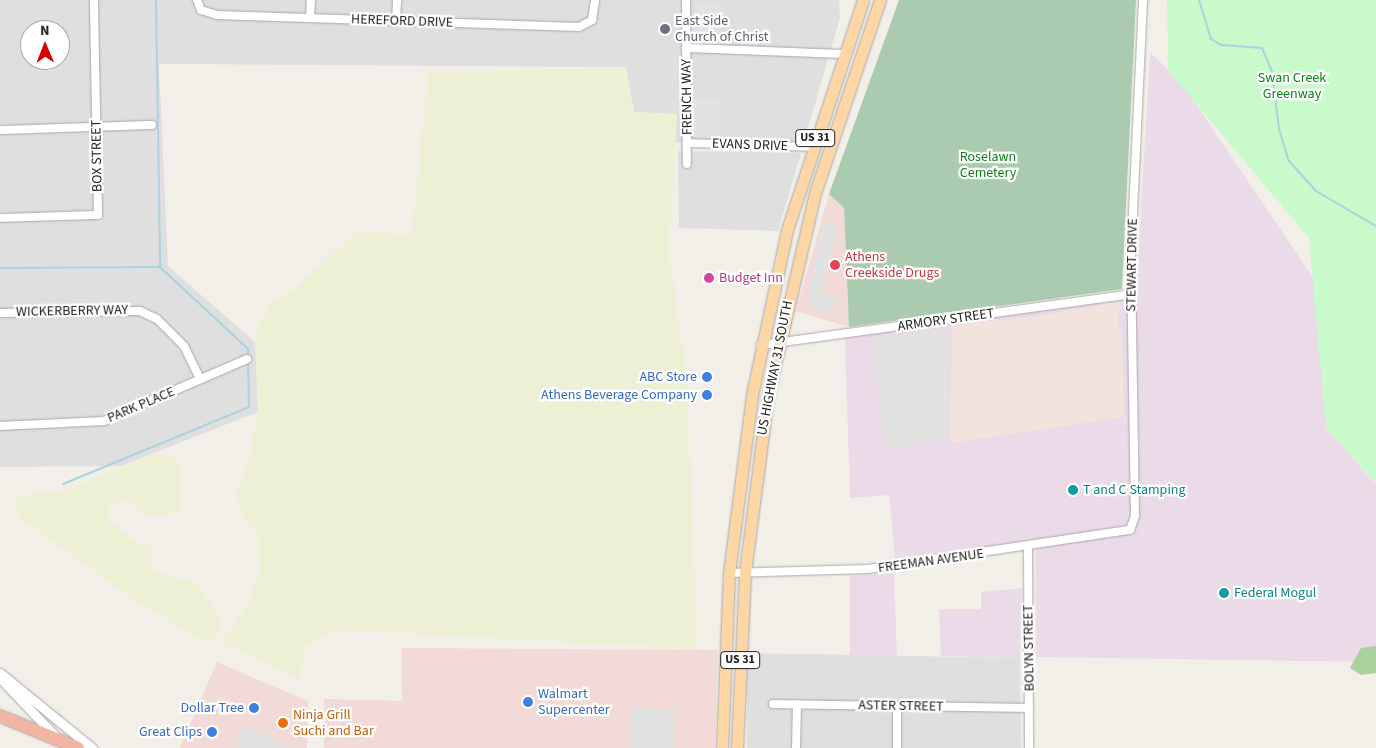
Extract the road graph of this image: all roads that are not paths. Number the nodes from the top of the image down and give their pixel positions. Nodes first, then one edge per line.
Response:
1 (94, 0) edge
2 (198, 0) edge
3 (311, 0) edge
4 (397, 0) edge
5 (595, 0) edge
6 (686, 0) edge
7 (863, 0) edge
8 (880, 0) edge
9 (1144, 0) edge
10 (310, 18) junction
11 (396, 21) junction
12 (686, 48) junction
13 (844, 54) junction
14 (152, 124) dead end
15 (97, 127) junction
16 (0, 130) edge
17 (688, 143) junction
18 (812, 147) junction
19 (687, 164) dead end
20 (0, 218) edge
21 (1131, 294) junction
22 (0, 313) edge
23 (778, 342) junction
24 (761, 345) junction
25 (247, 359) dead end
26 (200, 379) junction
27 (0, 426) edge
28 (1130, 530) joint
29 (1028, 548) junction
30 (729, 572) junction
31 (744, 572) junction
32 (0, 672) edge
33 (0, 678) edge
34 (774, 704) dead end
35 (797, 704) junction
36 (897, 706) junction
37 (1029, 708) junction
38 (0, 716) edge
39 (60, 741) junction
40 (78, 748) edge
41 (92, 748) edge
42 (722, 748) edge
43 (737, 748) edge
44 (796, 748) edge
45 (897, 748) edge
46 (1030, 748) edge

1 - 15 street, BOX STREET
2 - 10 street, HEREFORD DRIVE
3 - 10 street
4 - 11 street
5 - 11 street, HEREFORD DRIVE
6 - 12 street, FRENCH WAY
7 - 13 main road, US HIGHWAY 31 SOUTH / US 31
8 - 23 main road, US HIGHWAY 31 SOUTH / US 31
9 - 21 street, STEWART DRIVE
10 - 11 street, HEREFORD DRIVE
12 - 13 street
12 - 17 street, FRENCH WAY
13 - 18 main road, US HIGHWAY 31 SOUTH / US 31
14 - 15 street
15 - 16 street
15 - 20 street, BOX STREET
17 - 18 street, EVANS DRIVE
17 - 19 street, FRENCH WAY
18 - 24 main road, US HIGHWAY 31 SOUTH / US 31
21 - 23 street, ARMORY STREET
21 - 28 street, STEWART DRIVE
22 - 26 street, WICKERBERRY WAY
23 - 24 street, ARMORY STREET
23 - 31 main road, US HIGHWAY 31 SOUTH / US 31
24 - 30 main road, US HIGHWAY 31 SOUTH / US 31
25 - 26 street, PARK PLACE
26 - 27 street, PARK PLACE
28 - 29 street, FREEMAN AVENUE
29 - 31 street, FREEMAN AVENUE
29 - 37 street, BOLYN STREET
30 - 31 street, FREEMAN AVENUE
30 - 42 main road, US HIGHWAY 31 SOUTH / US 31
31 - 43 main road, US HIGHWAY 31 SOUTH / US 31
32 - 41 street
33 - 39 street
34 - 35 street, ASTER STREET
35 - 36 street, ASTER STREET
35 - 44 street
36 - 37 street, ASTER STREET
36 - 45 street
37 - 46 street, BOLYN STREET
38 - 39 highway
39 - 40 highway

